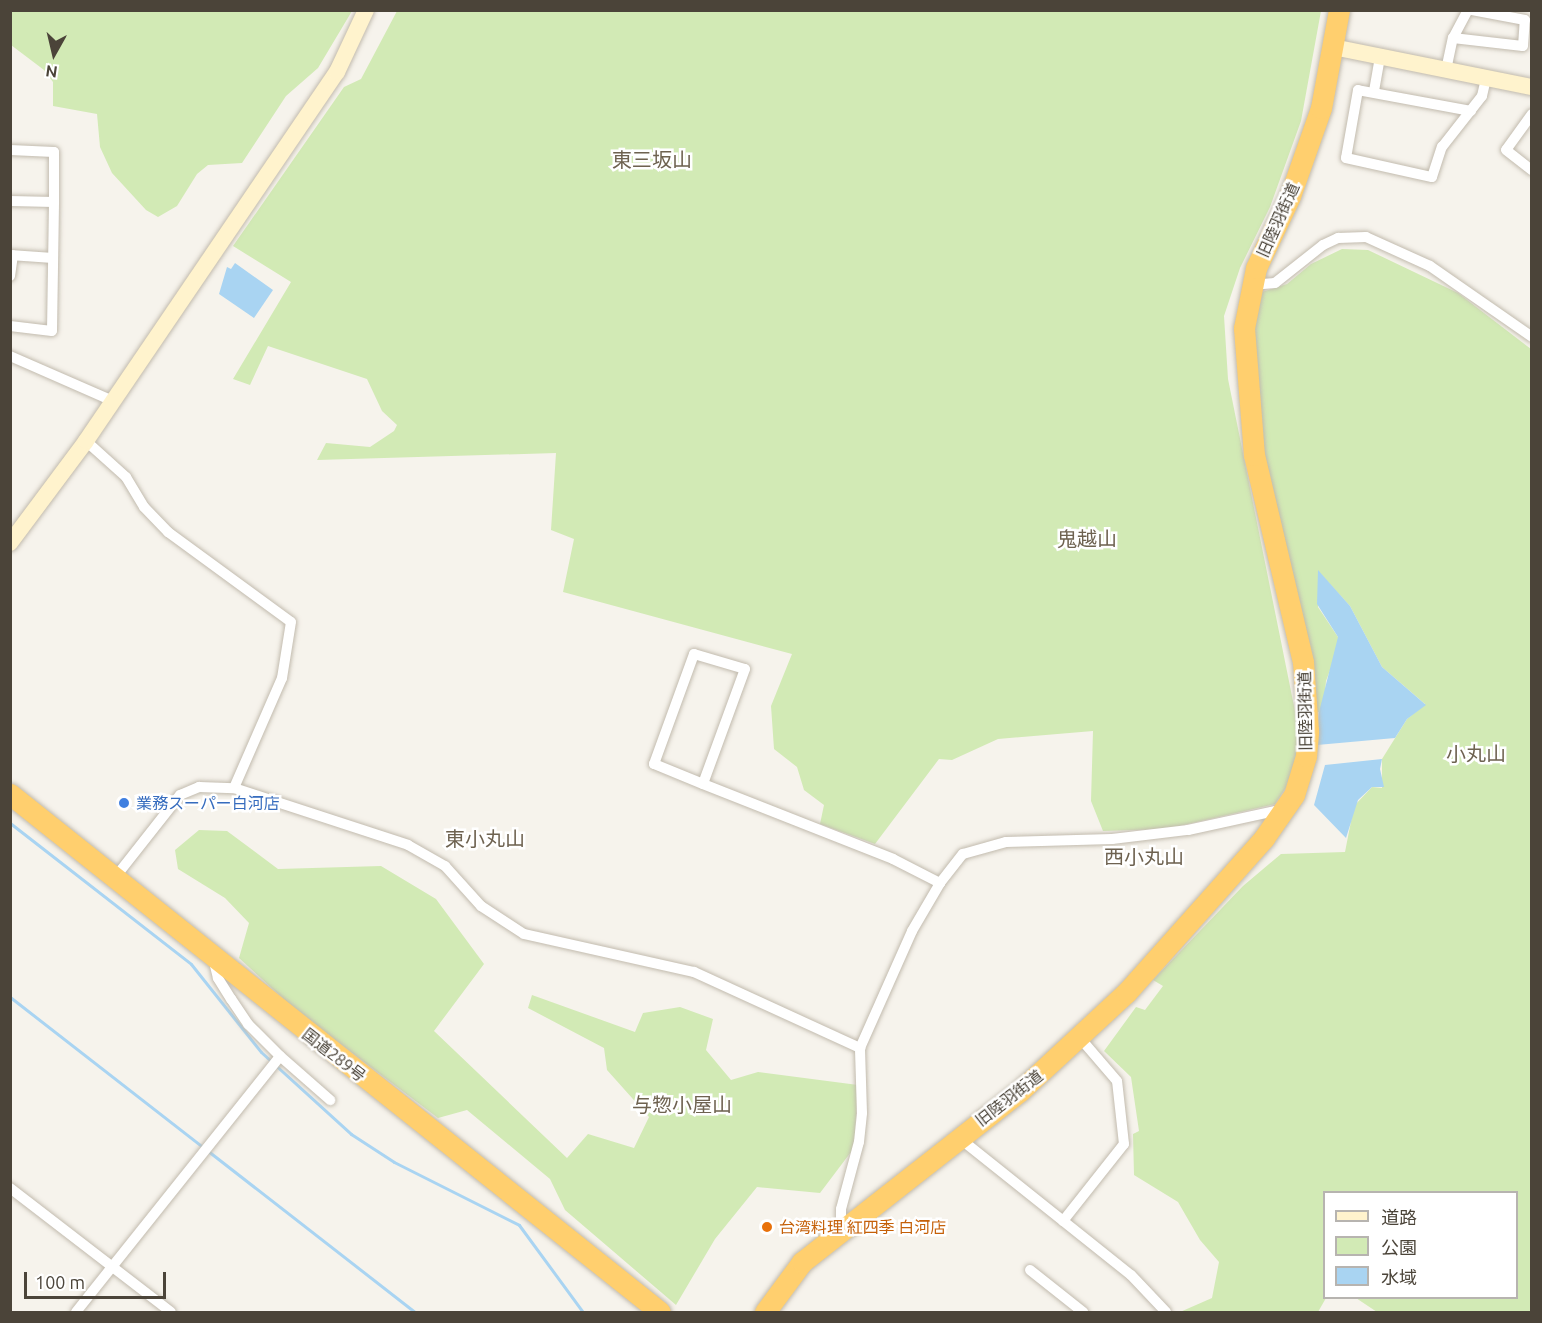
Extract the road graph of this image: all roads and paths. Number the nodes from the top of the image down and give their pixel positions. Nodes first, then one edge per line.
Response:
1 (366, 10) edge
2 (1339, 10) edge
3 (1468, 10) edge
4 (1472, 10) edge
5 (1453, 38) junction
6 (1333, 47) junction
7 (1380, 57) junction
8 (1446, 70) junction
9 (1486, 78) junction
10 (1532, 87) edge
11 (1374, 91) junction
12 (1470, 111) junction
13 (1532, 114) edge
14 (10, 150) edge
15 (1532, 170) edge
16 (10, 201) edge
17 (54, 202) junction
18 (12, 255) edge
19 (53, 258) junction
20 (10, 276) edge
21 (1251, 285) junction
22 (10, 326) edge
23 (1532, 337) edge
24 (10, 356) edge
25 (113, 401) junction
26 (86, 441) junction
27 (10, 543) edge
28 (703, 784) junction
29 (234, 788) junction
30 (10, 794) edge
31 (1286, 809) junction
32 (117, 875) junction
33 (940, 882) junction
34 (212, 952) junction
35 (1080, 1038) junction
36 (860, 1048) junction
37 (280, 1056) junction
38 (330, 1100) dead end
39 (958, 1137) junction
40 (10, 1188) edge
41 (1063, 1221) junction
42 (841, 1228) junction
43 (113, 1266) junction
44 (1030, 1270) dead end
45 (75, 1312) edge
46 (171, 1312) edge
47 (660, 1312) edge
48 (765, 1312) edge
49 (1083, 1312) edge
50 (1164, 1312) edge

1 - 25 street
2 - 6 highway, 旧陸羽街道
3 - 5 street
4 - 5 street
5 - 8 street
6 - 7 street
6 - 21 highway, 旧陸羽街道
7 - 8 street
7 - 11 street
8 - 9 street
9 - 10 street
9 - 12 street
11 - 12 street
11 - 12 street
13 - 15 street
14 - 17 street
16 - 17 street
17 - 19 street
18 - 19 street
18 - 20 street
19 - 22 street
21 - 23 street
21 - 31 highway, 旧陸羽街道
24 - 25 street
25 - 26 street
26 - 27 street
26 - 29 street
28 - 28 street
28 - 33 street
29 - 32 street
29 - 36 street
30 - 32 highway, 国道289号
31 - 33 street
31 - 35 highway, 旧陸羽街道
32 - 34 highway, 国道289号
33 - 36 street
34 - 37 street
34 - 47 highway, 国道289号
35 - 39 highway, 旧陸羽街道
35 - 41 street
36 - 42 street
37 - 38 street
37 - 43 street
39 - 41 street
39 - 42 highway, 旧陸羽街道
40 - 43 street
41 - 50 street
42 - 48 highway, 旧陸羽街道
43 - 45 street
43 - 46 street
44 - 49 street

